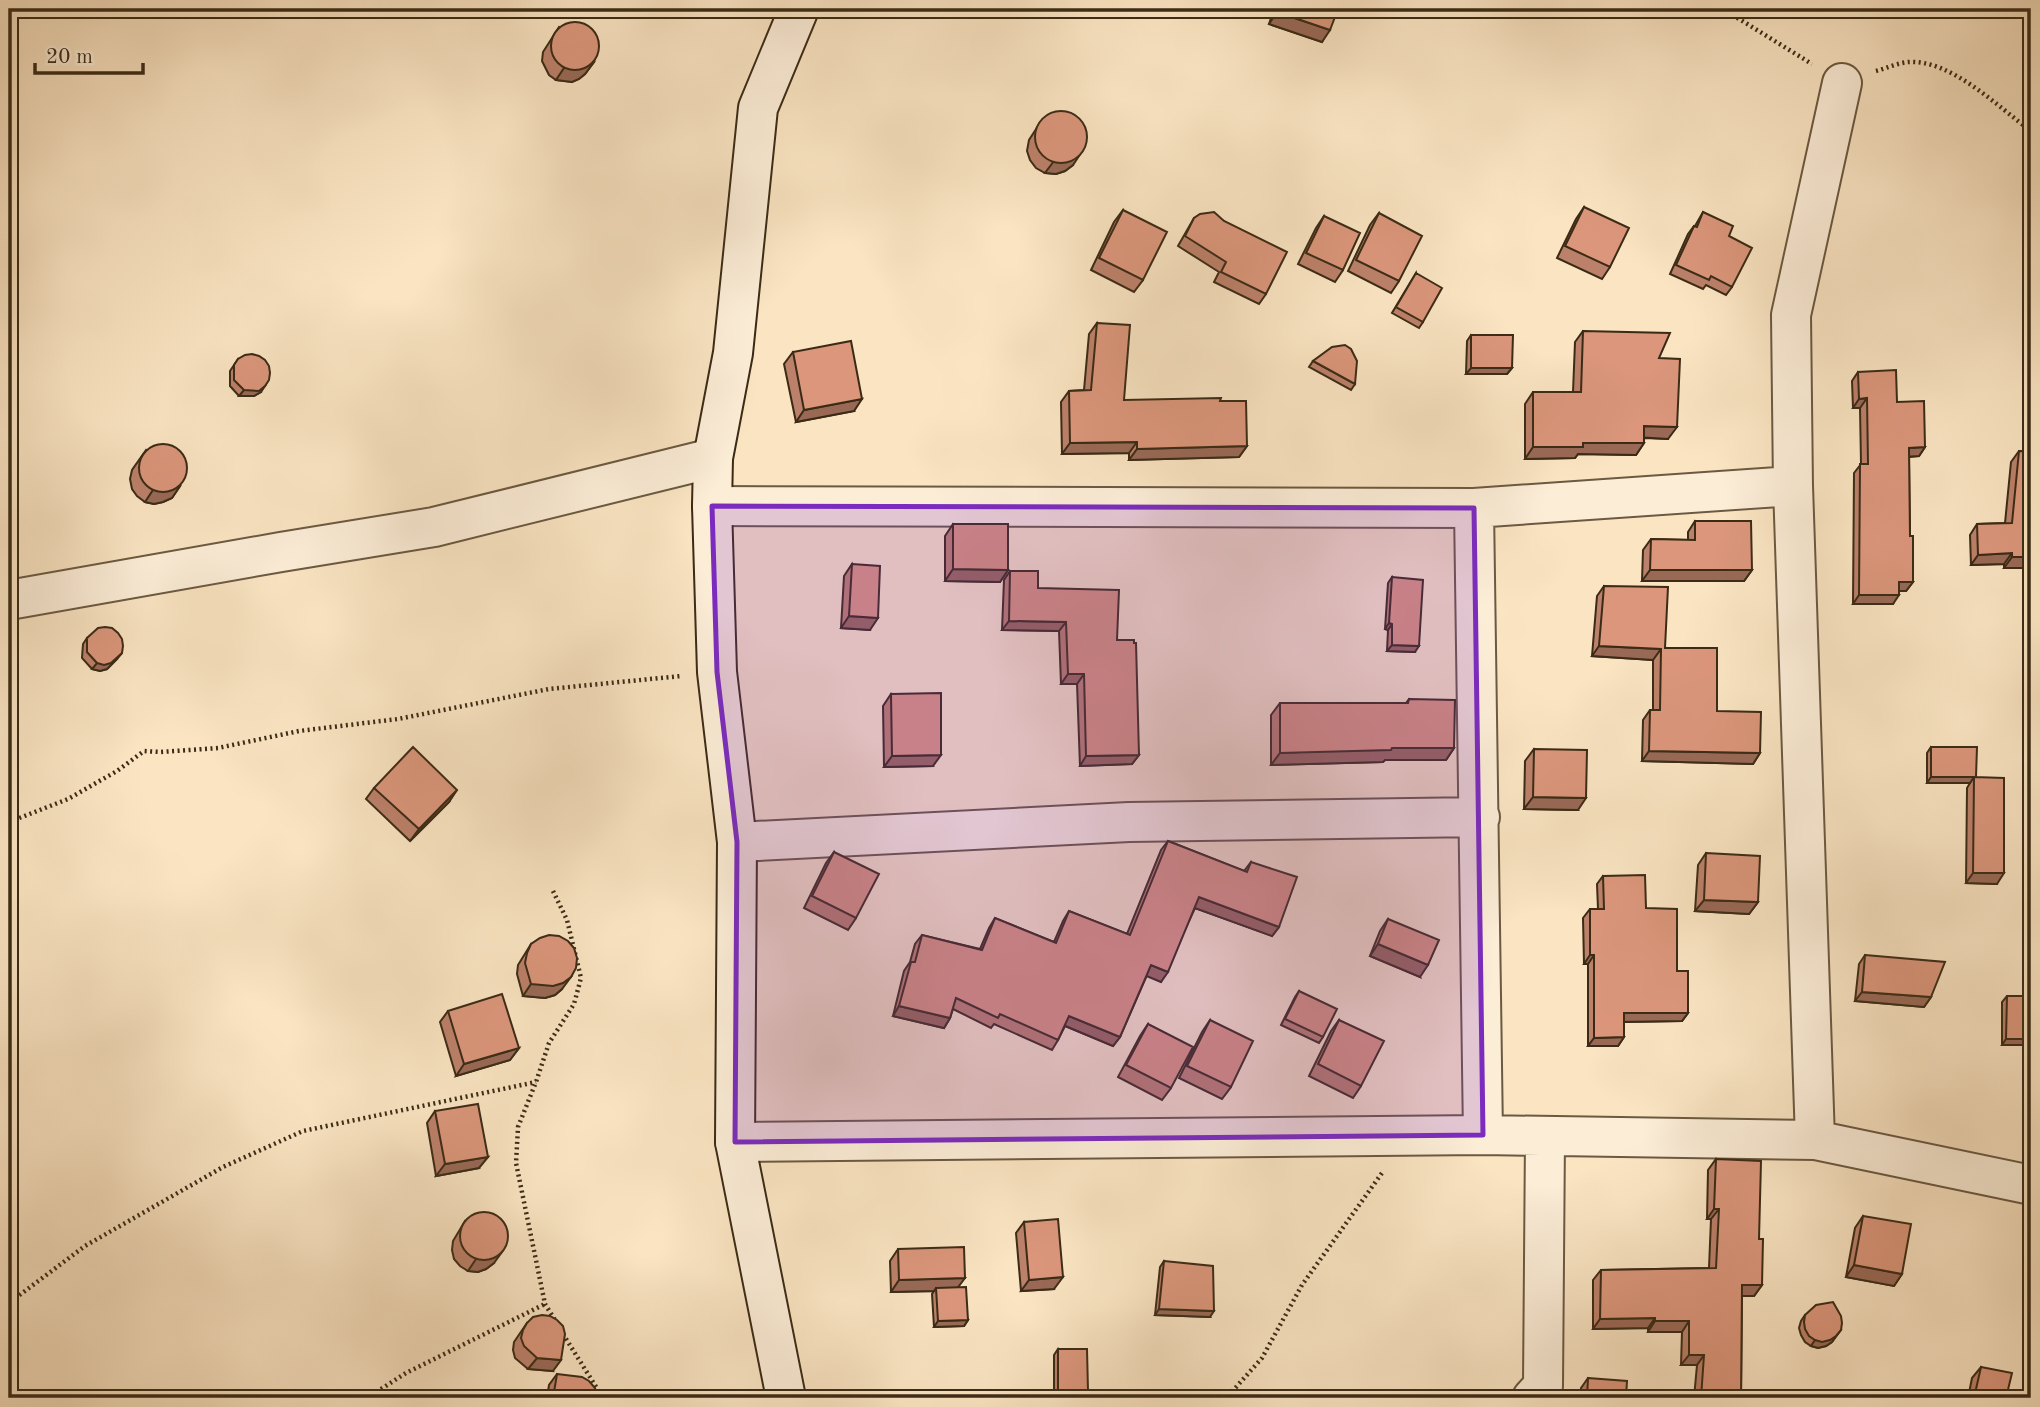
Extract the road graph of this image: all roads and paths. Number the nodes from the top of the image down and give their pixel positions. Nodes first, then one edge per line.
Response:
1 (799, 9) edge
2 (1842, 83) dead end
3 (713, 458) junction
4 (1793, 486) junction
5 (712, 506) junction
6 (1474, 508) junction
7 (9, 600) edge
8 (717, 672) junction
9 (1480, 817) junction
10 (9, 822) edge
11 (737, 842) junction
12 (553, 891) dead end
13 (536, 1082) junction
14 (1483, 1135) junction
15 (1410, 1136) junction
16 (1545, 1136) junction
17 (1815, 1140) junction
18 (734, 1142) junction
19 (2031, 1185) edge
20 (545, 1304) junction
21 (9, 1308) edge
22 (367, 1398) edge
23 (603, 1398) edge
24 (786, 1398) edge
25 (1223, 1398) edge
26 (1532, 1398) edge

1 - 3 street
2 - 4 street
3 - 5 street
3 - 7 street
4 - 6 street
4 - 17 street
5 - 6 street
5 - 8 street
6 - 9 street
8 - 10 path
8 - 11 street
9 - 11 street
9 - 14 street
11 - 18 street
12 - 13 path
13 - 20 path
13 - 21 path
14 - 15 street
14 - 16 street
15 - 18 street
15 - 25 path
16 - 17 street
16 - 26 street
17 - 19 street
18 - 24 street
20 - 22 path
20 - 23 path

